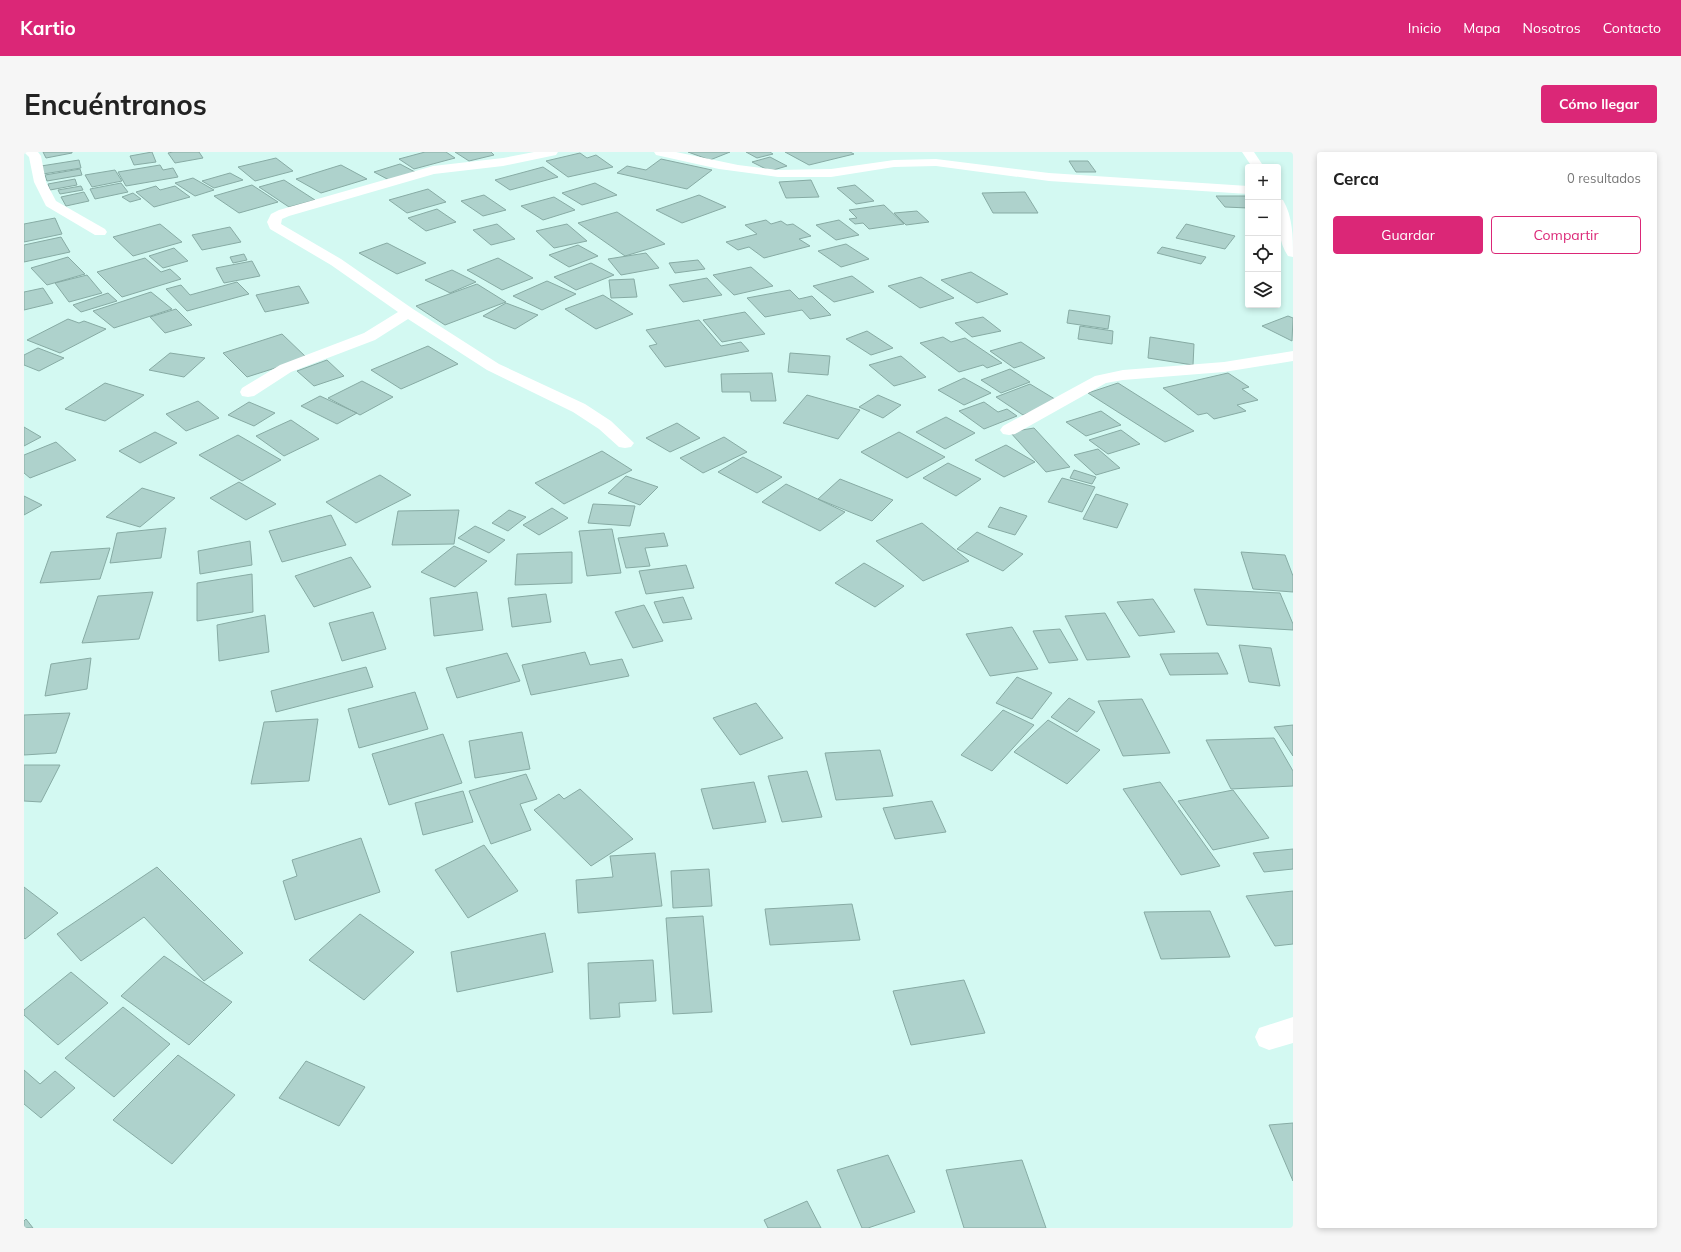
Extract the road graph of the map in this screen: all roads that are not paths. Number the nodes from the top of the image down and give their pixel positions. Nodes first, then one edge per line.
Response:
1 (30, 152) edge
2 (552, 152) edge
3 (660, 152) edge
4 (1248, 152) edge
5 (1256, 164) edge
6 (1245, 190) edge
7 (1281, 210) edge
8 (100, 232) dead end
9 (1293, 253) edge
10 (408, 312) junction
11 (1293, 356) edge
12 (248, 392) dead end
13 (1009, 430) dead end
14 (624, 443) dead end

1 - 8 street
2 - 10 street
3 - 6 street
4 - 5 street
7 - 9 street
10 - 12 street
10 - 14 street
11 - 13 street

